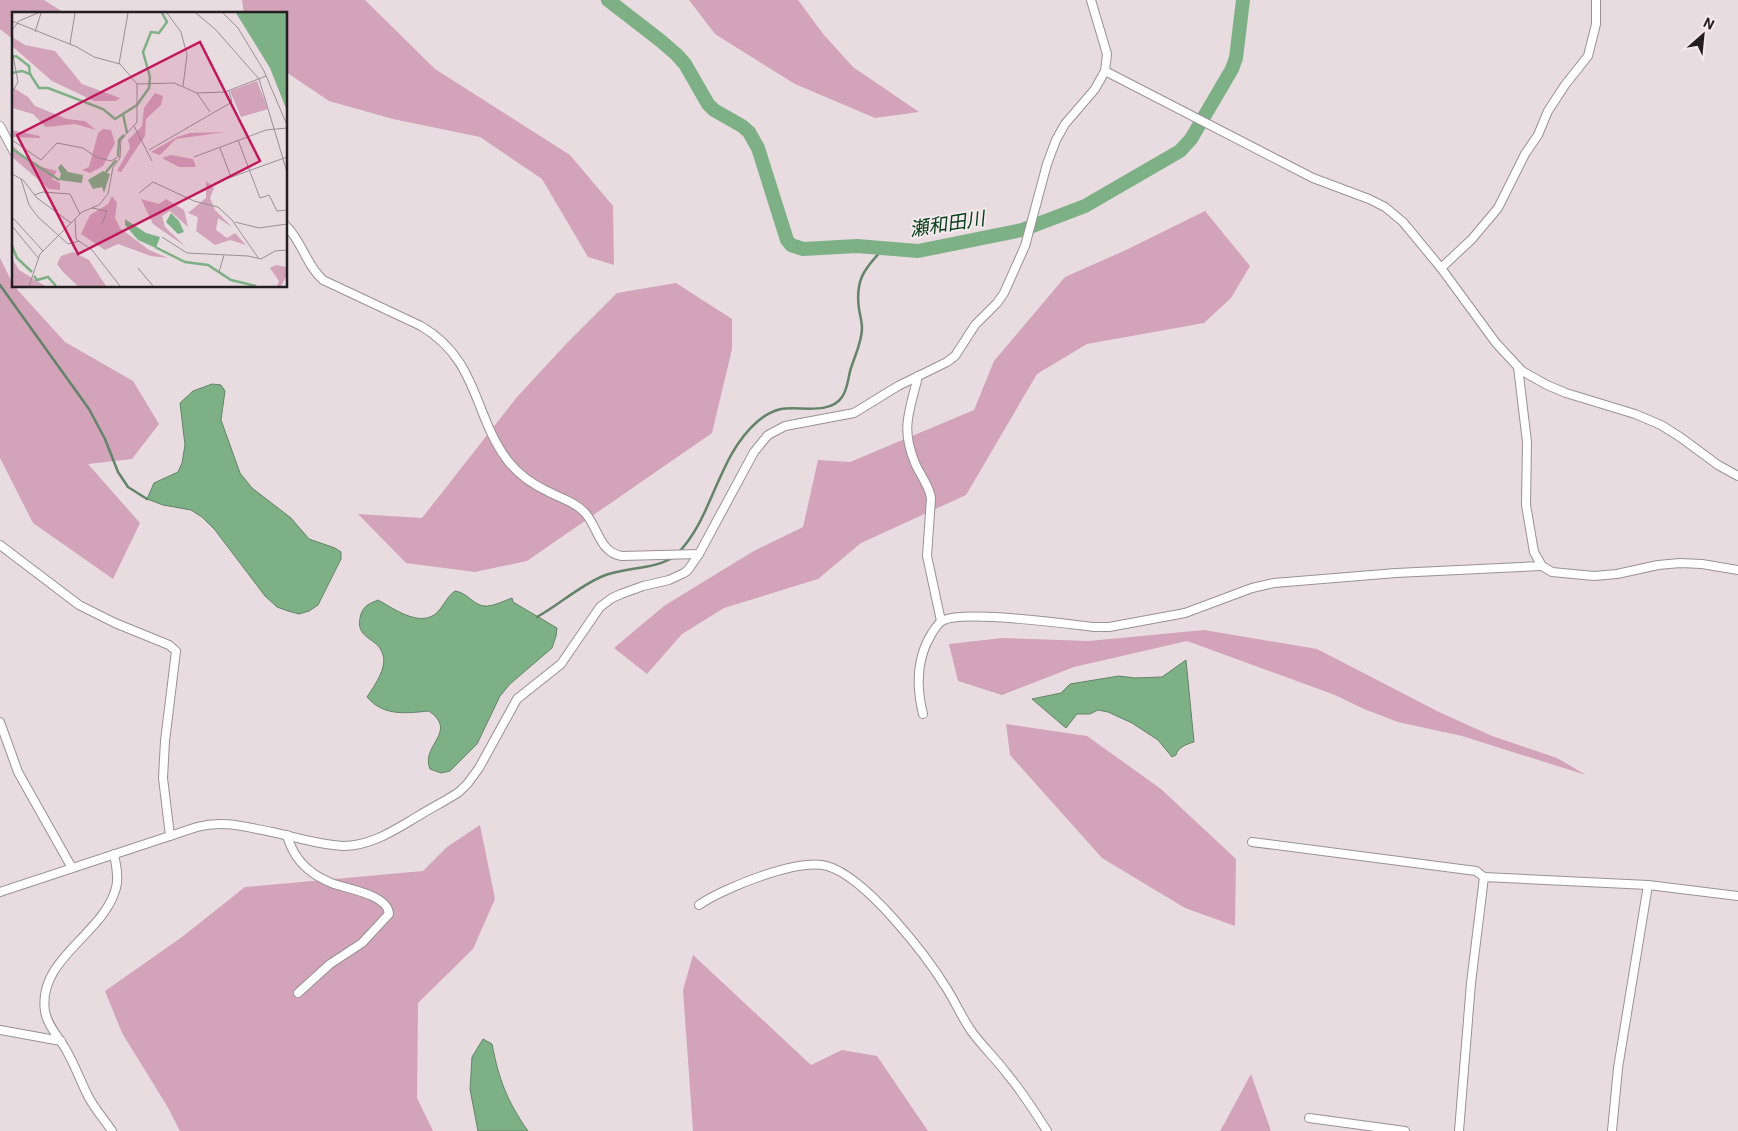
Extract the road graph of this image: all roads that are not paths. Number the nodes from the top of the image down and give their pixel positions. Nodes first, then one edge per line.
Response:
1 (1091, 0) edge
2 (1596, 0) edge
3 (1105, 71) junction
4 (0, 126) edge
5 (12, 148) edge
6 (288, 228) edge
7 (1442, 268) junction
8 (1518, 367) junction
9 (918, 376) junction
10 (1738, 476) edge
11 (0, 545) edge
12 (699, 554) junction
13 (1542, 566) junction
14 (1738, 570) edge
15 (942, 621) junction
16 (923, 714) dead end
17 (0, 722) edge
18 (287, 835) junction
19 (170, 836) junction
20 (1252, 842) dead end
21 (114, 854) junction
22 (72, 868) junction
23 (1484, 877) junction
24 (1648, 885) junction
25 (0, 892) edge
26 (1738, 896) edge
27 (699, 906) dead end
28 (298, 994) dead end
29 (0, 1030) edge
30 (61, 1041) junction
31 (1310, 1118) dead end
32 (112, 1131) edge
33 (1048, 1131) edge
34 (1405, 1131) edge
35 (1459, 1131) edge
36 (1612, 1131) edge

1 - 3 street
2 - 7 street
3 - 7 street
3 - 9 street
4 - 5 street
6 - 12 street
7 - 8 street
8 - 10 street
8 - 13 street
9 - 12 street
9 - 15 street
11 - 19 street
12 - 18 street
13 - 14 street
13 - 15 street
15 - 16 street
17 - 22 street
18 - 19 street
18 - 28 street
19 - 21 street
20 - 23 street
21 - 22 street
21 - 30 street
22 - 25 street
23 - 24 street
23 - 35 street
24 - 26 street
24 - 36 street
27 - 33 street
29 - 30 street
30 - 32 street
31 - 34 street

